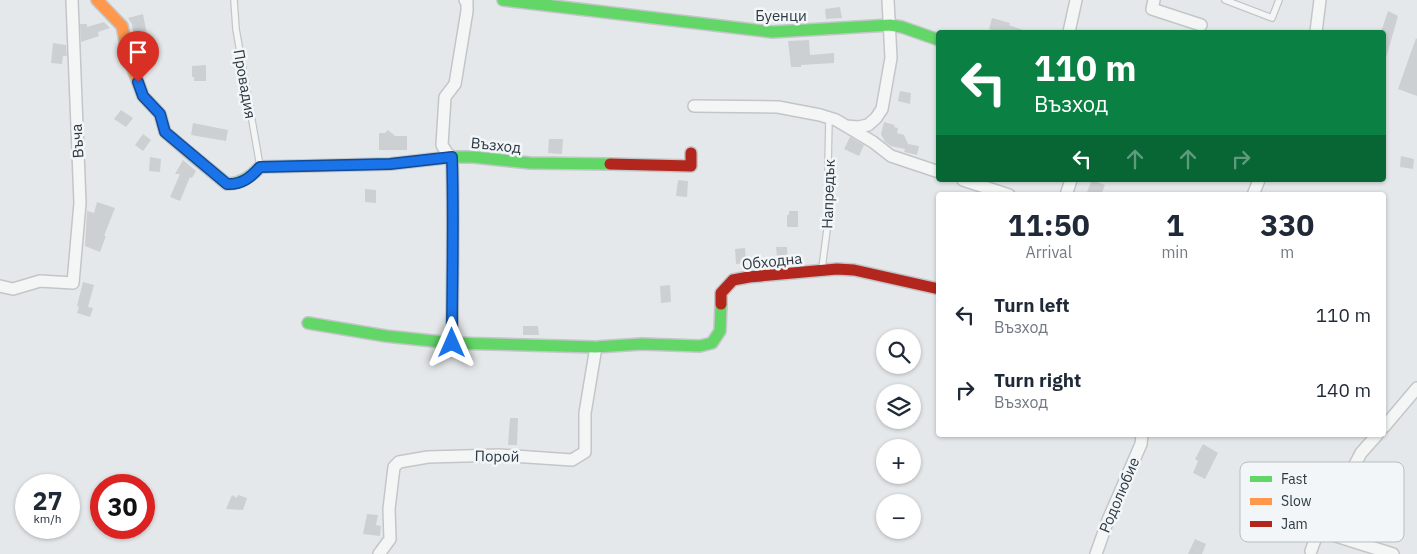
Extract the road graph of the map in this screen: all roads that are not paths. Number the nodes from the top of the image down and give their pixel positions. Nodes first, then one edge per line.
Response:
1 (72, 0) edge
2 (96, 0) edge
3 (234, 0) edge
4 (465, 0) edge
5 (503, 0) edge
6 (888, 0) edge
7 (1076, 0) edge
8 (1154, 0) edge
9 (1225, 0) edge
10 (1278, 0) edge
11 (1320, 0) edge
12 (890, 25) junction
13 (1201, 25) dead end
14 (1069, 30) edge
15 (1316, 30) edge
16 (936, 39) edge
17 (694, 106) dead end
18 (829, 118) junction
19 (845, 126) junction
20 (691, 153) dead end
21 (452, 157) junction
22 (260, 167) junction
23 (936, 171) edge
24 (969, 182) edge
25 (1000, 192) edge
26 (822, 270) junction
27 (0, 286) edge
28 (936, 288) edge
29 (308, 323) dead end
30 (452, 343) junction
31 (596, 346) junction
32 (1417, 388) edge
33 (1386, 425) edge
34 (1142, 437) edge
35 (1375, 437) edge
36 (1356, 462) edge
37 (1314, 542) edge
38 (1355, 542) edge
39 (1311, 552) dead end
40 (380, 554) edge
41 (1096, 554) edge
42 (1394, 554) edge

1 - 27 street, Въча
2 - 22 street
3 - 22 lane, Провадия
4 - 21 street
5 - 12 street, Буенци
6 - 12 street
7 - 14 street
8 - 13 street
9 - 10 lane
11 - 15 street
12 - 16 street, Буенци
12 - 19 street
17 - 18 street
18 - 19 street
18 - 26 lane, Напредък
19 - 23 street
20 - 21 street, Възход
21 - 22 street, Възход
21 - 30 street
24 - 25 street
26 - 28 street, Обходна
26 - 31 street, Обходна
29 - 30 street
30 - 31 street
31 - 40 street, Порой
32 - 33 street
34 - 41 street, Родолюбие
35 - 36 street
37 - 39 street
38 - 42 street

